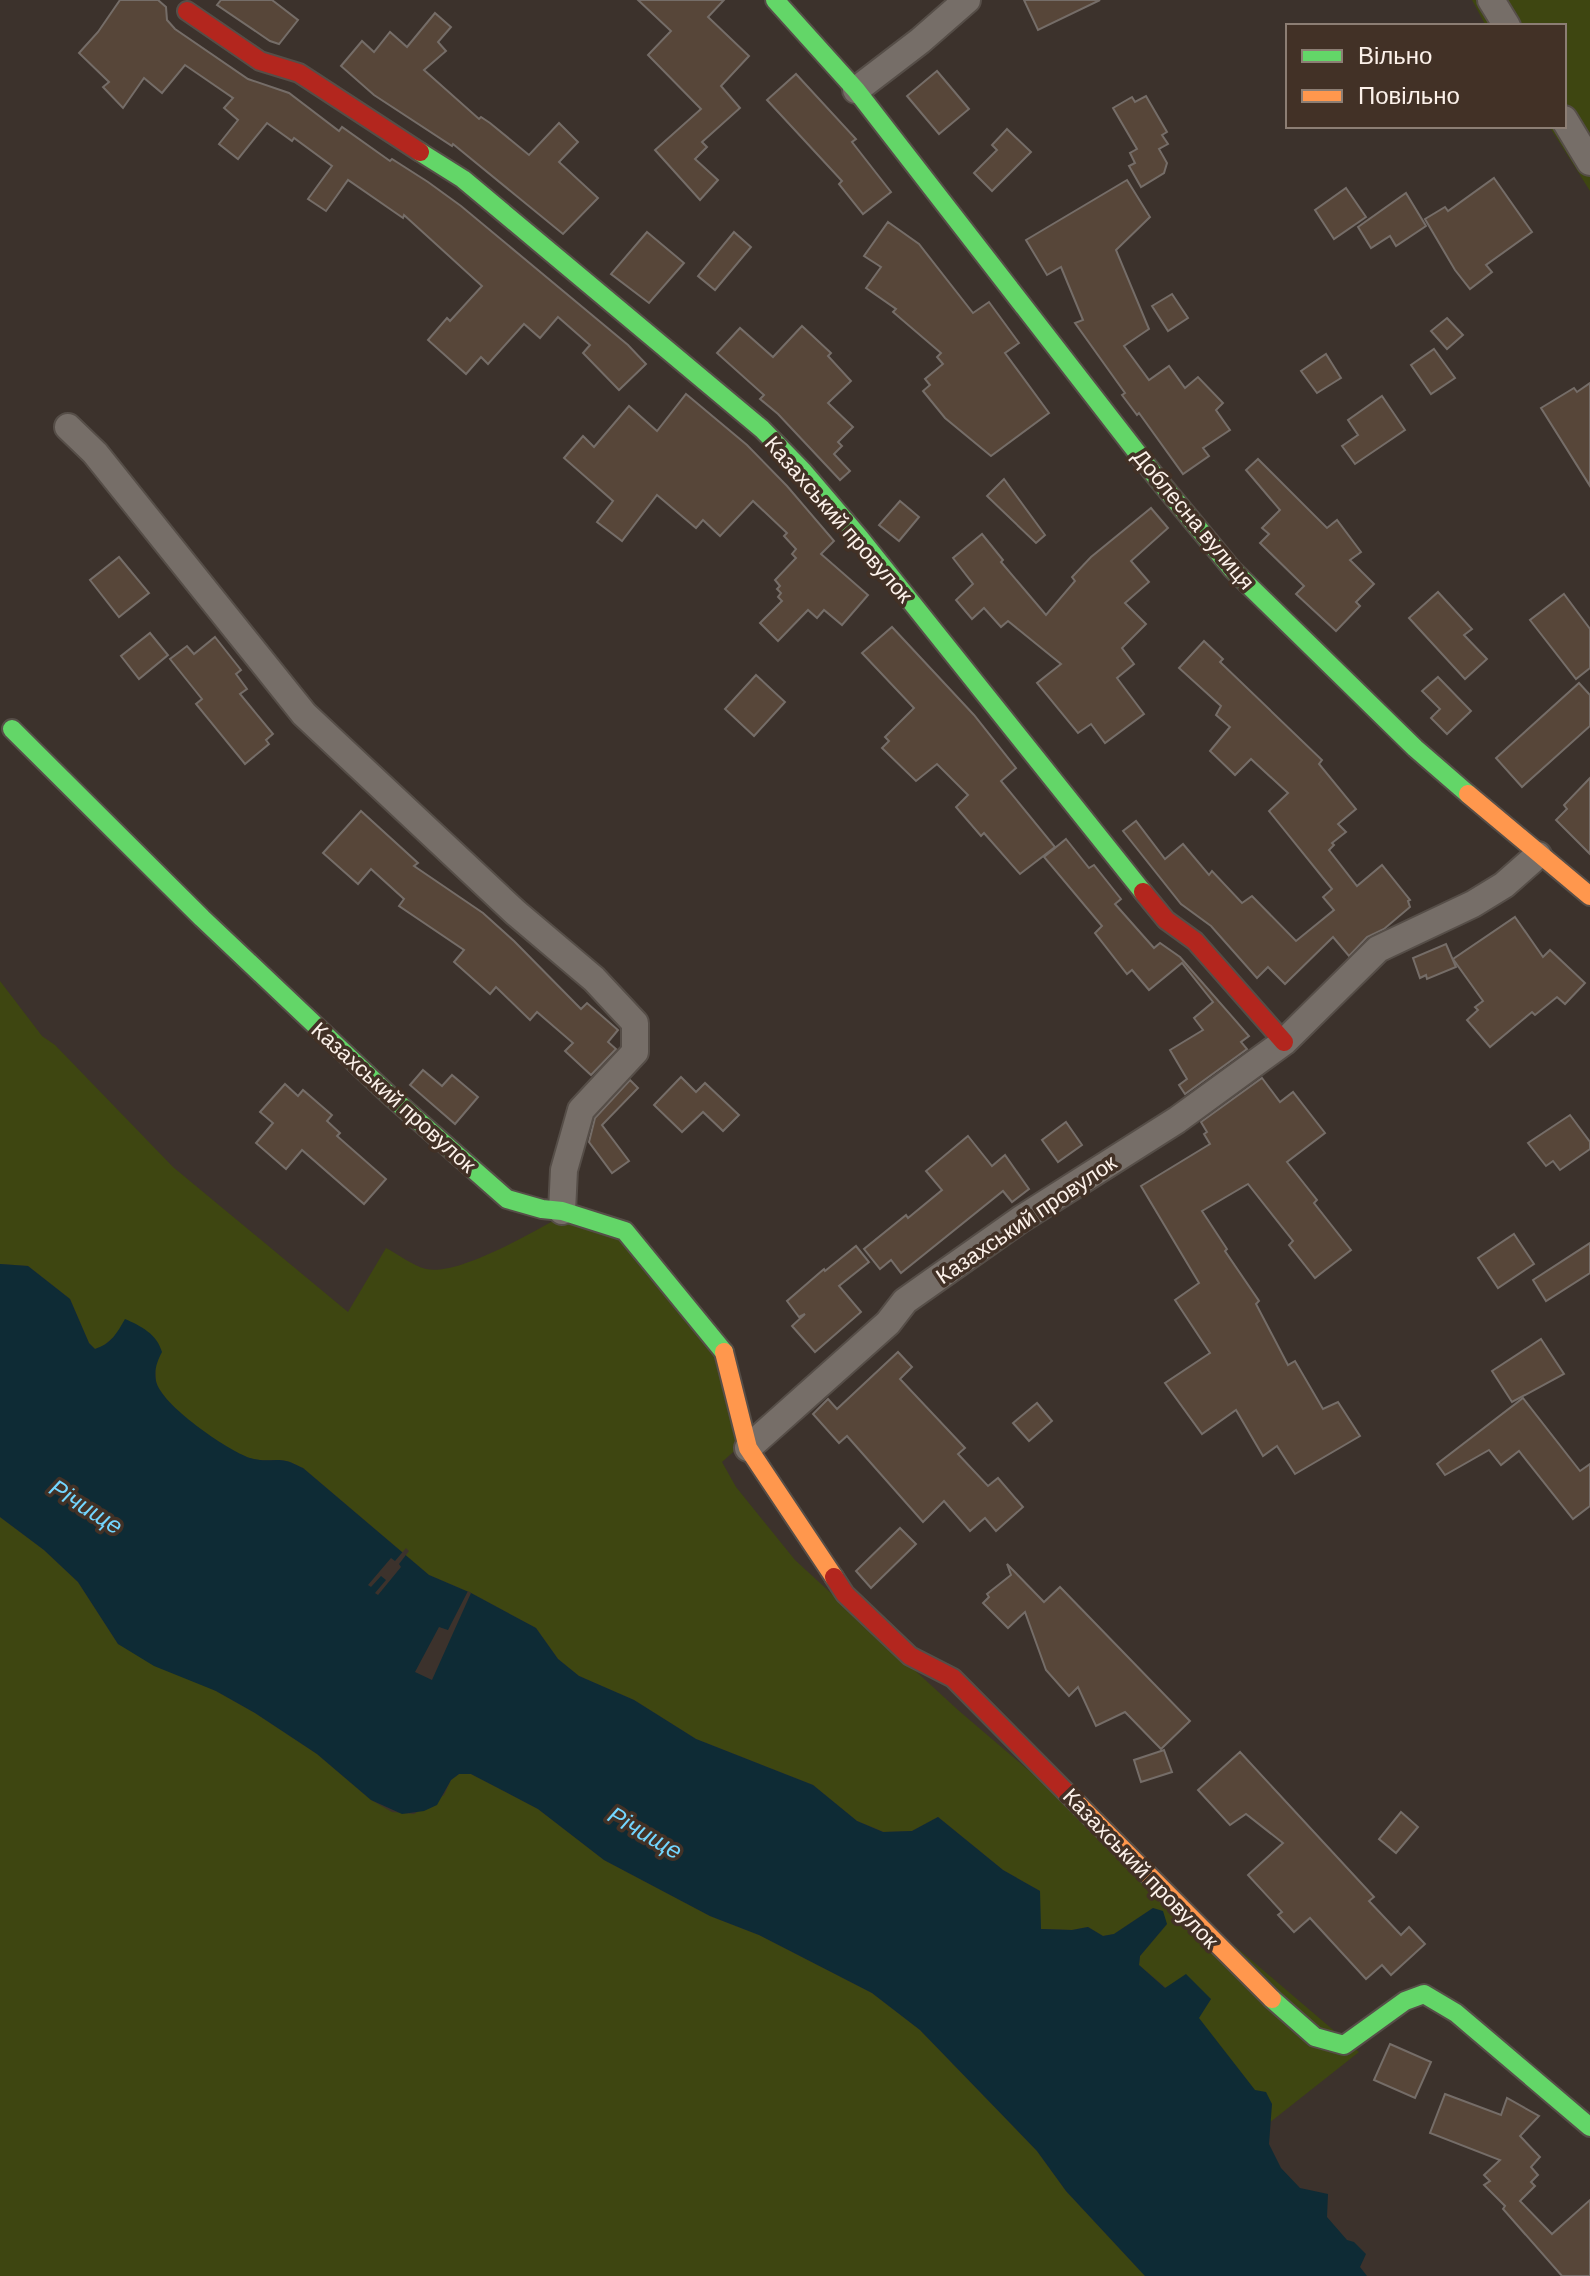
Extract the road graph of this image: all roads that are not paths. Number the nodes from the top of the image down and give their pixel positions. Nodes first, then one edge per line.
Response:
1 (775, 0) edge
2 (967, 0) edge
3 (1491, 0) edge
4 (187, 11) dead end
5 (1506, 24) edge
6 (856, 90) junction
7 (1566, 122) edge
8 (1590, 162) edge
9 (68, 427) dead end
10 (12, 729) dead end
11 (1538, 855) junction
12 (1590, 896) edge
13 (1284, 1042) junction
14 (562, 1211) junction
15 (748, 1448) junction
16 (1590, 2127) edge

1 - 6 street, Доблесна вулиця
2 - 6 street
3 - 5 street
4 - 13 street, Казахський провулок
6 - 11 street, Доблесна вулиця
7 - 8 street
9 - 14 street
10 - 14 street, Казахський провулок
11 - 12 street, Доблесна вулиця
11 - 13 street, Казахський провулок
13 - 15 street, Казахський провулок
14 - 15 street, Казахський провулок
15 - 16 street, Казахський провулок

